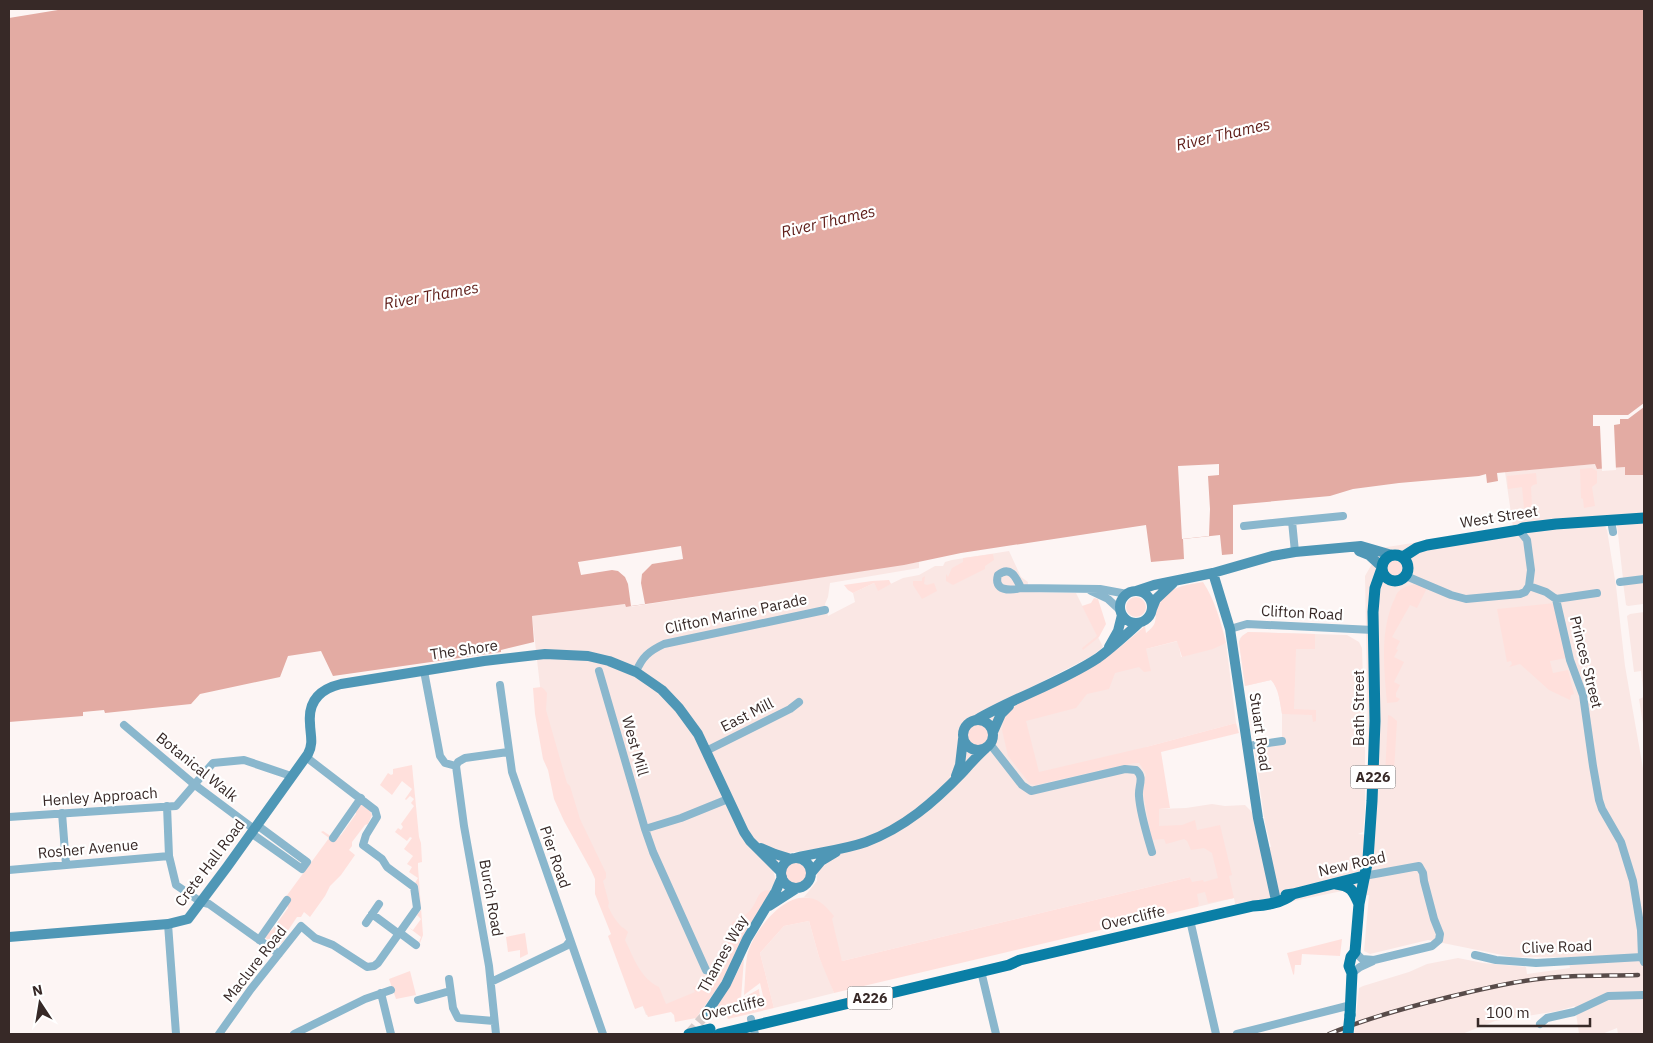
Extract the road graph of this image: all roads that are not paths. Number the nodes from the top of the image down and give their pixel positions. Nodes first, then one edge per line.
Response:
1 (1344, 516) dead end
2 (1644, 518) edge
3 (1292, 521) junction
4 (1244, 526) dead end
5 (1519, 530) junction
6 (1343, 547) junction
7 (1296, 552) junction
8 (1397, 556) junction
9 (1381, 568) junction
10 (1214, 573) junction
11 (1406, 576) junction
12 (1644, 579) edge
13 (1178, 580) junction
14 (1620, 582) dead end
15 (1529, 586) junction
16 (1021, 588) dead end
17 (1086, 590) junction
18 (1594, 591) dead end
19 (1132, 593) junction
20 (1556, 599) junction
21 (1152, 609) junction
22 (825, 610) dead end
23 (1122, 613) junction
24 (1139, 623) junction
25 (1230, 628) junction
26 (1373, 630) junction
27 (1108, 650) junction
28 (424, 671) junction
29 (598, 671) dead end
30 (636, 672) junction
31 (500, 684) dead end
32 (318, 694) joint
33 (1025, 696) junction
34 (799, 702) dead end
35 (976, 720) junction
36 (124, 725) dead end
37 (993, 732) junction
38 (964, 739) junction
39 (1282, 741) dead end
40 (988, 746) junction
41 (1248, 746) junction
42 (706, 751) junction
43 (508, 752) junction
44 (306, 757) junction
45 (456, 766) junction
46 (291, 776) junction
47 (954, 779) junction
48 (195, 785) junction
49 (361, 798) junction
50 (728, 799) junction
51 (167, 806) junction
52 (62, 813) junction
53 (9, 817) edge
54 (254, 829) junction
55 (645, 829) junction
56 (332, 838) dead end
57 (755, 846) junction
58 (839, 850) junction
59 (1152, 852) dead end
60 (169, 856) junction
61 (793, 858) junction
62 (66, 865) junction
63 (9, 870) edge
64 (812, 873) junction
65 (781, 875) junction
66 (1364, 876) junction
67 (1335, 883) junction
68 (797, 888) junction
69 (1294, 894) junction
70 (1275, 896) junction
71 (287, 900) dead end
72 (201, 902) junction
73 (379, 904) dead end
74 (1259, 904) junction
75 (1359, 904) junction
76 (766, 908) junction
77 (372, 914) junction
78 (1190, 920) junction
79 (366, 922) dead end
80 (168, 924) junction
81 (399, 933) junction
82 (9, 937) edge
83 (259, 940) junction
84 (570, 941) junction
85 (416, 945) dead end
86 (1355, 952) junction
87 (279, 954) junction
88 (1475, 955) dead end
89 (1643, 959) edge
90 (1020, 960) junction
91 (1374, 960) junction
92 (706, 970) dead end
93 (981, 971) junction
94 (1352, 973) junction
95 (942, 974) junction
96 (449, 979) dead end
97 (491, 982) junction
98 (391, 990) dead end
99 (450, 991) junction
100 (381, 993) junction
101 (1644, 995) edge
102 (418, 1000) dead end
103 (840, 1005) junction
104 (1351, 1010) junction
105 (783, 1011) junction
106 (706, 1014) tunnel mouth
107 (494, 1021) junction
108 (1540, 1024) dead end
109 (753, 1027) edge
110 (714, 1032) edge
111 (176, 1034) edge
112 (219, 1034) edge
113 (294, 1034) edge
114 (391, 1034) edge
115 (496, 1034) edge
116 (603, 1034) edge
117 (689, 1034) edge
118 (996, 1034) edge
119 (1216, 1034) edge
120 (1237, 1034) edge
121 (1348, 1034) edge

1 - 3 street
2 - 5 main road, West Street
3 - 4 street
3 - 7 street
5 - 8 main road, West Street
5 - 15 street
6 - 7 street
6 - 8 street
6 - 9 street
7 - 10 street
8 - 9 main road
8 - 11 main road
9 - 11 main road
9 - 26 main road, Bath Street / A226
10 - 13 street
10 - 25 street, Stuart Road
11 - 15 street
12 - 14 street
13 - 19 street
13 - 21 street
15 - 20 street, Princes Street
16 - 17 street
17 - 19 street
17 - 23 street
18 - 20 street
19 - 21 street
19 - 23 street
20 - 89 street, Princes Street
21 - 24 street
22 - 30 street, Clifton Marine Parade
23 - 24 street
23 - 27 street
24 - 27 street
25 - 26 street, Clifton Road
25 - 41 street, Stuart Road
26 - 66 main road, Bath Street / A226
27 - 33 street
28 - 30 street, The Shore
28 - 32 street, The Shore
28 - 45 street
29 - 55 street, West Mill
30 - 42 street
31 - 43 street, Pier Road
32 - 44 street, Crete Hall Road
33 - 35 street
33 - 37 street
34 - 42 street, East Mill
35 - 37 street
35 - 38 street
36 - 48 street, Botanical Walk
37 - 40 street
38 - 40 street
38 - 47 street
39 - 41 street
40 - 47 street
40 - 59 street
41 - 70 street, Stuart Road
42 - 50 street
43 - 45 street
43 - 84 street, Pier Road
44 - 46 street, Crete Hall Road
44 - 49 street
45 - 97 street, Burch Road
46 - 48 street, Henley Approach
46 - 54 street, Crete Hall Road
47 - 58 street
48 - 51 street, Henley Approach
48 - 54 street, Botanical Walk
49 - 56 street
49 - 81 street
50 - 55 street
50 - 57 street
51 - 52 street, Henley Approach
51 - 60 street
52 - 53 street, Henley Approach
52 - 62 street
54 - 54 street
54 - 72 street, Crete Hall Road
55 - 92 street, West Mill
57 - 61 street
57 - 65 street
58 - 61 street
58 - 64 street
60 - 62 street, Rosher Avenue
60 - 72 street
61 - 64 street
61 - 65 street
62 - 63 street, Rosher Avenue
64 - 68 street
65 - 68 street
65 - 76 street, Thames Way
66 - 67 main road, New Road
66 - 75 main road, A226
66 - 91 street, New Road
67 - 69 main road, New Road
67 - 75 main road
68 - 76 street, Thames Way
69 - 70 main road, New Road
69 - 74 main road, New Road
70 - 74 main road
71 - 83 street
72 - 80 street, Crete Hall Road
72 - 83 street
73 - 77 street
74 - 78 main road, Overcliffe / A226
75 - 86 main road, A226
76 - 106 street, Thames Way
77 - 79 street
77 - 81 street
78 - 90 main road, Overcliffe / A226
78 - 119 street
80 - 82 street, Crete Hall Road
80 - 111 street
81 - 85 street
81 - 87 street, Maclure Road
83 - 87 street
84 - 97 street
84 - 116 street, Pier Road
86 - 91 street
86 - 94 main road, A226
87 - 112 street, Maclure Road
88 - 89 street, Clive Road
90 - 93 main road, Overcliffe / A226
90 - 95 main road, Overcliffe
91 - 94 street
93 - 95 main road, Overcliffe
93 - 103 main road, Overcliffe / A226
93 - 118 street
94 - 104 main road, A226
95 - 105 main road, Overcliffe
96 - 99 street
97 - 107 street, Burch Road
98 - 100 street
99 - 102 street
99 - 107 street
100 - 113 street
100 - 114 street
101 - 108 street
103 - 105 main road, Overcliffe
103 - 109 main road, Overcliffe / A226
104 - 120 street
104 - 121 main road, A226, bridge
105 - 109 main road, Overcliffe
107 - 115 street, Burch Road
109 - 110 main road, Overcliffe
110 - 117 main road, Overcliffe, bridge

